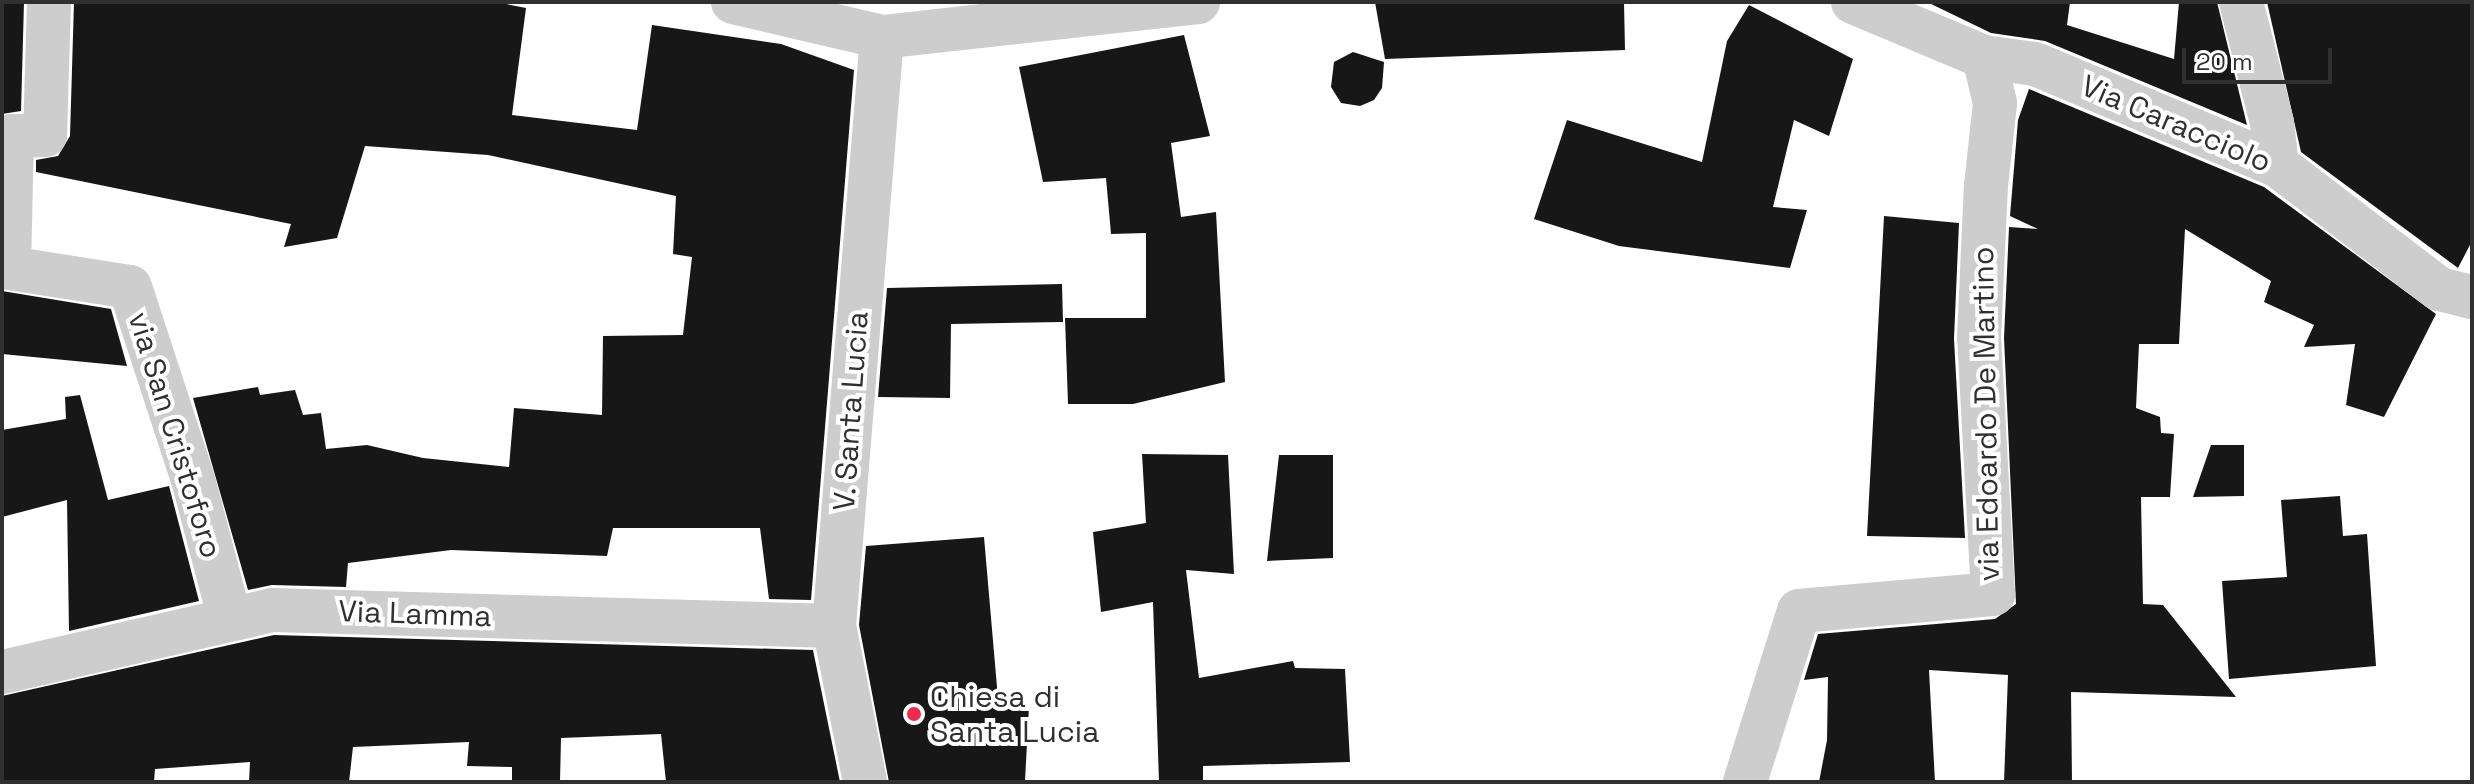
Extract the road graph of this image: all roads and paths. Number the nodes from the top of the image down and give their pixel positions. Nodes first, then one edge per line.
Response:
1 (49, 2) edge
2 (1853, 2) edge
3 (2241, 2) edge
4 (749, 4) edge
5 (1187, 4) edge
6 (882, 37) junction
7 (1984, 57) junction
8 (2277, 165) junction
9 (2472, 297) edge
10 (230, 619) junction
11 (834, 626) junction
12 (2, 672) edge
13 (865, 782) edge
14 (1745, 782) edge

1 - 10 street, via San Cristoforo
2 - 7 street, Via Caracciolo
3 - 8 street
4 - 6 street
5 - 6 street
6 - 11 street, V. Santa Lucia
7 - 8 street, Via Caracciolo
7 - 14 street, via Edoardo De Martino
8 - 9 street, Via Caracciolo
10 - 11 street, Via Lamma
10 - 12 street, Via Lamma
11 - 13 street, V. Santa Lucia

